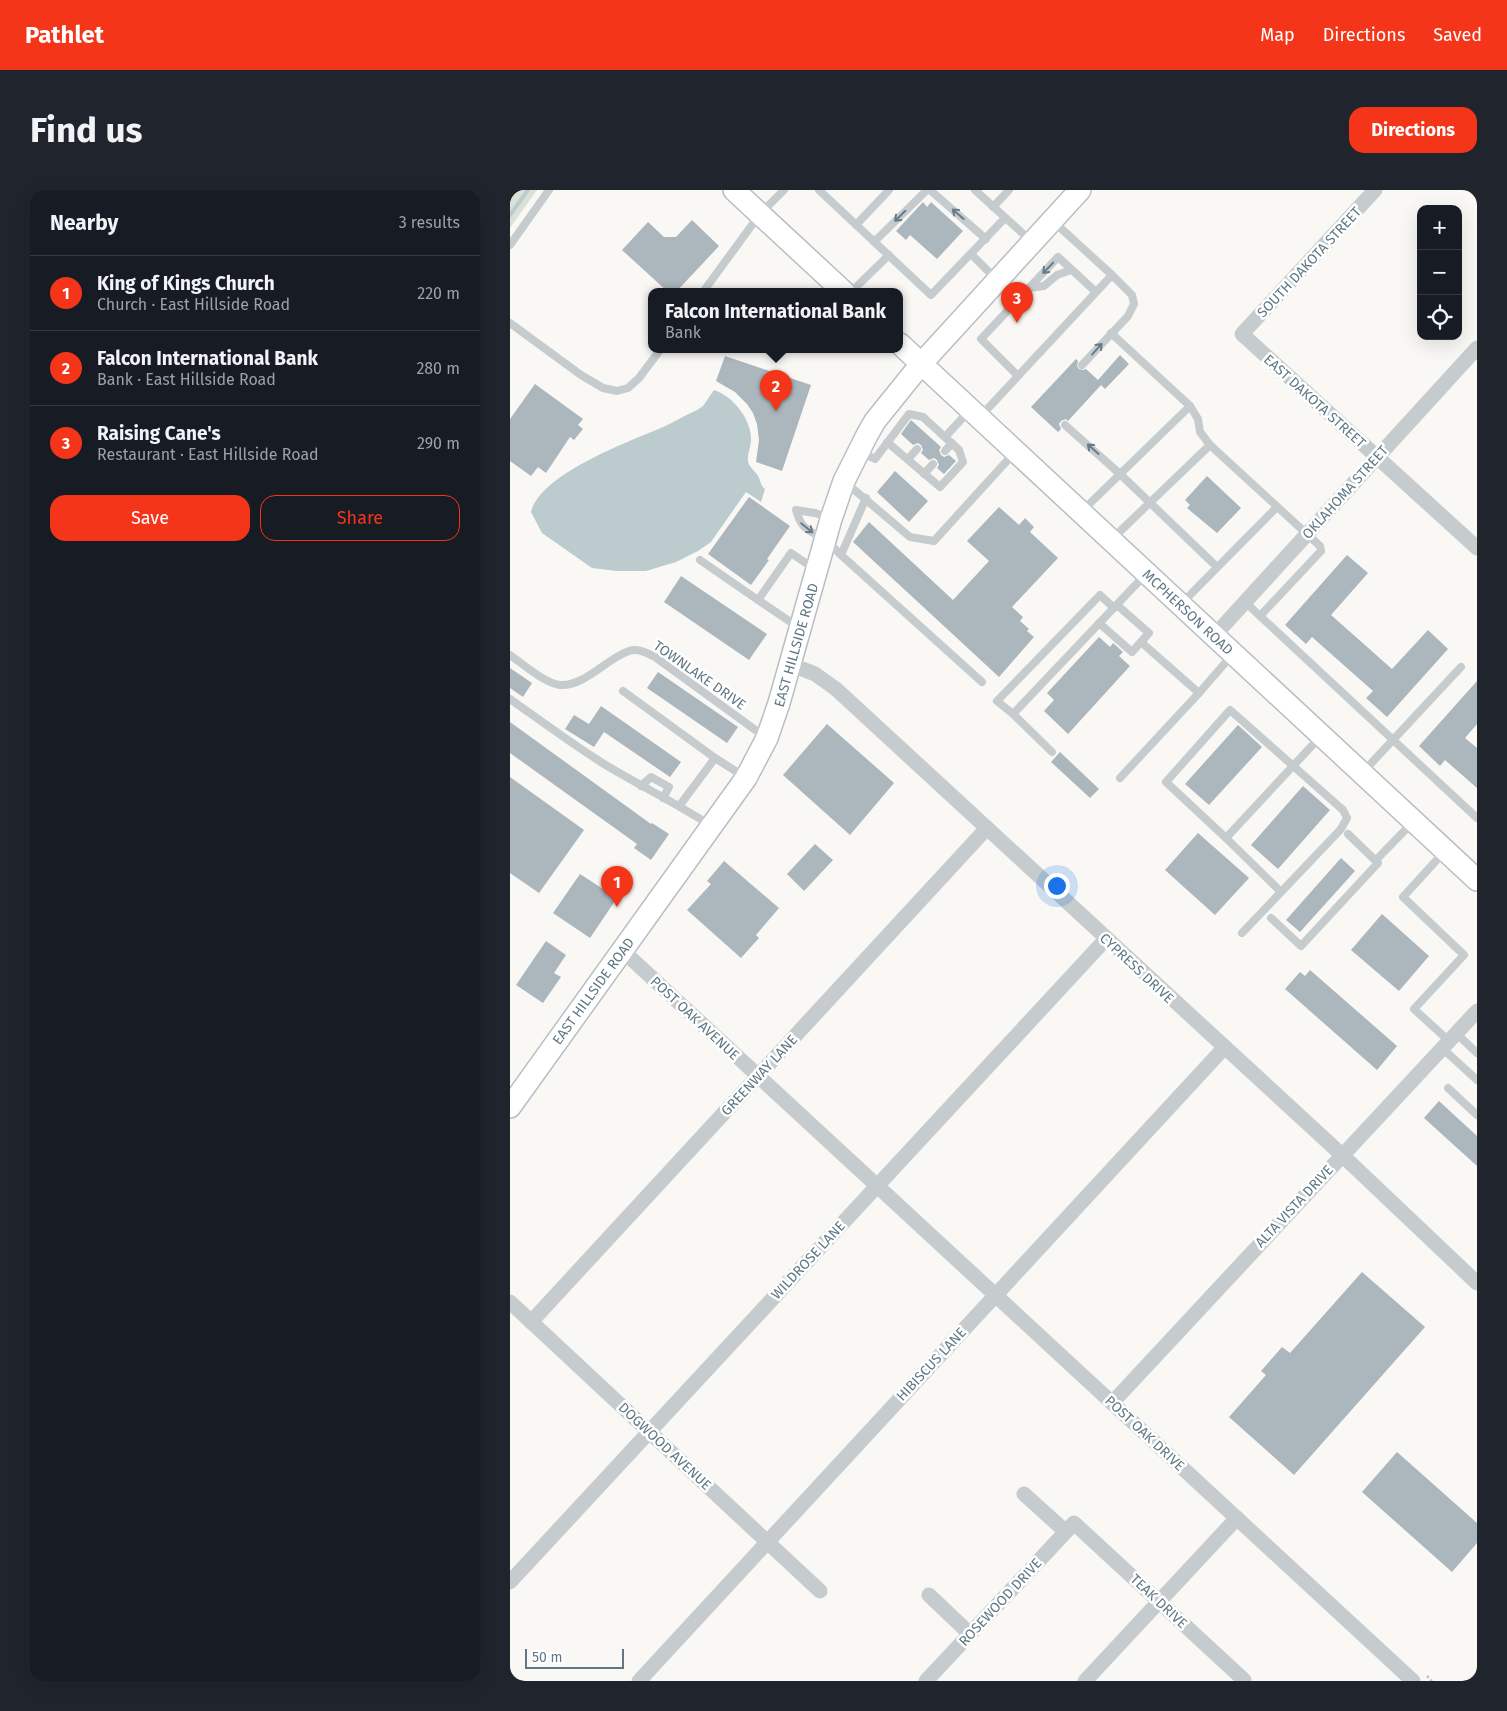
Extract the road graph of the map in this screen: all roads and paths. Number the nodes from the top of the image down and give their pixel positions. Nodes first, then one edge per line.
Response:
1 (549, 190) edge
2 (734, 190) edge
3 (784, 190) edge
4 (819, 190) edge
5 (889, 190) edge
6 (926, 190) edge
7 (930, 190) edge
8 (975, 190) edge
9 (1009, 190) edge
10 (1080, 190) edge
11 (1375, 190) edge
12 (993, 207) junction
13 (760, 214) junction
14 (1005, 218) junction
15 (1052, 221) junction
16 (856, 225) junction
17 (986, 239) junction
18 (874, 242) junction
19 (1032, 243) junction
20 (510, 244) edge
21 (971, 254) junction
22 (889, 256) junction
23 (1071, 270) junction
24 (1112, 275) junction
25 (998, 280) junction
26 (706, 288) edge
27 (840, 288) edge
28 (855, 288) edge
29 (1029, 288) junction
30 (1096, 292) junction
31 (510, 323) edge
32 (1111, 333) junction
33 (1242, 334) joint
34 (903, 347) edge
35 (1477, 348) edge
36 (658, 353) edge
37 (921, 364) junction
38 (1082, 365) dead end
39 (1018, 376) junction
40 (1190, 406) junction
41 (975, 414) junction
42 (1065, 424) dead end
43 (935, 428) junction
44 (929, 436) dead end
45 (945, 437) junction
46 (888, 442) junction
47 (952, 443) junction
48 (1210, 445) junction
49 (917, 449) dead end
50 (945, 450) dead end
51 (859, 451) junction
52 (1015, 452) junction
53 (1377, 457) junction
54 (908, 460) junction
55 (933, 464) dead end
56 (924, 474) junction
57 (1120, 474) junction
58 (844, 481) junction
59 (866, 498) junction
60 (1149, 502) junction
61 (1277, 507) junction
62 (1081, 512) junction
63 (831, 519) junction
64 (1307, 534) junction
65 (826, 540) junction
66 (1110, 540) junction
67 (1477, 548) edge
68 (841, 555) junction
69 (700, 560) dead end
70 (1218, 568) junction
71 (817, 571) junction
72 (1146, 574) junction
73 (758, 600) junction
74 (1245, 602) junction
75 (1180, 605) junction
76 (1115, 606) junction
77 (1260, 616) junction
78 (1099, 623) junction
79 (800, 629) junction
80 (1214, 636) junction
81 (1141, 642) junction
82 (1233, 654) junction
83 (510, 655) edge
84 (790, 664) junction
85 (1461, 667) dead end
86 (982, 682) dead end
87 (623, 690) dead end
88 (1199, 693) junction
89 (510, 699) edge
90 (1013, 714) junction
91 (1321, 736) junction
92 (767, 738) junction
93 (1394, 740) junction
94 (1052, 752) dead end
95 (715, 758) junction
96 (1294, 765) junction
97 (1362, 774) junction
98 (746, 778) junction
99 (1120, 778) dead end
100 (641, 786) junction
101 (662, 798) junction
102 (680, 805) junction
103 (1477, 818) edge
104 (1414, 822) junction
105 (712, 826) junction
106 (987, 828) junction
107 (1348, 834) dead end
108 (1226, 838) junction
109 (1445, 850) junction
110 (1376, 860) junction
111 (1477, 880) edge
112 (1281, 892) junction
113 (1271, 918) dead end
114 (1242, 933) dead end
115 (1106, 939) junction
116 (622, 951) junction
117 (1477, 1011) edge
118 (1449, 1041) junction
119 (1224, 1048) junction
120 (1477, 1053) edge
121 (758, 1076) junction
122 (1477, 1080) edge
123 (1448, 1088) dead end
124 (510, 1107) edge
125 (1477, 1115) edge
126 (1342, 1156) junction
127 (877, 1186) junction
128 (1477, 1282) edge
129 (995, 1295) junction
130 (510, 1302) edge
131 (531, 1322) junction
132 (1112, 1402) junction
133 (650, 1431) junction
134 (1024, 1494) dead end
135 (1237, 1518) junction
136 (1069, 1527) junction
137 (767, 1542) junction
138 (510, 1582) edge
139 (820, 1591) dead end
140 (929, 1595) dead end
141 (1160, 1601) junction
142 (970, 1634) junction
143 (1420, 1678) edge
144 (1244, 1680) edge
145 (639, 1681) edge
146 (926, 1681) edge
147 (1085, 1681) edge
148 (1432, 1681) edge

1 - 20 lane
2 - 13 street
3 - 13 lane
4 - 16 lane
5 - 16 lane
6 -> 18 lane
17 -> 7 lane
8 - 12 lane
9 - 12 lane
10 - 15 street, EAST HILLSIDE ROAD
11 - 33 street, SOUTH DAKOTA STREET
12 - 14 lane
13 - 26 lane
13 - 27 street
14 - 17 lane
14 - 19 lane
15 - 19 street, EAST HILLSIDE ROAD
15 - 24 lane
16 - 18 lane
17 - 21 lane
18 - 22 lane
19 - 25 street, EAST HILLSIDE ROAD
21 - 22 lane
21 - 25 lane
22 - 28 lane
23 - 29 lane
23 -> 29 lane
23 - 30 lane
24 - 30 lane
24 - 32 lane
25 - 37 street, EAST HILLSIDE ROAD
29 - 39 lane
30 - 39 lane
31 - 36 lane
38 -> 32 lane
32 - 40 lane
33 - 53 street, EAST DAKOTA STREET
34 - 37 street, MCPHERSON ROAD
35 - 53 street, OKLAHOMA STREET
37 - 41 street, MCPHERSON ROAD
37 - 51 street, EAST HILLSIDE ROAD
39 - 41 lane
40 - 48 lane
40 - 57 lane
41 - 45 lane
41 - 52 street, MCPHERSON ROAD
57 -> 42 lane
43 - 44 lane
43 - 45 lane
43 - 46 lane
45 - 47 lane
46 - 51 lane
46 - 54 lane
47 - 50 lane
47 - 56 lane
48 - 60 lane
48 - 61 lane
49 - 54 lane
51 - 58 street, EAST HILLSIDE ROAD
52 - 59 lane
52 - 62 street, MCPHERSON ROAD
53 - 64 street, OKLAHOMA STREET
53 - 67 street, EAST DAKOTA STREET
54 - 56 lane
55 - 56 lane
57 - 60 lane
57 - 62 lane
58 - 59 lane
58 - 63 street, EAST HILLSIDE ROAD
59 - 68 lane
60 - 66 lane
60 - 70 lane
61 - 64 lane
61 - 70 lane
62 - 66 street, MCPHERSON ROAD
63 - 65 street, EAST HILLSIDE ROAD
63 -> 65 lane
64 - 74 street, OKLAHOMA STREET
64 - 77 lane
65 - 68 lane
65 - 71 street, EAST HILLSIDE ROAD
66 - 72 street, MCPHERSON ROAD
68 - 86 lane
69 - 73 lane
70 - 75 lane
71 - 73 lane
71 - 79 street, EAST HILLSIDE ROAD
72 - 75 street, MCPHERSON ROAD
72 - 76 lane
73 - 79 lane
74 - 77 lane
74 - 80 street, OKLAHOMA STREET
75 - 80 street, MCPHERSON ROAD
76 - 78 lane
76 - 81 lane
76 - 90 lane
77 - 93 lane
78 - 81 lane
78 - 90 lane
79 - 84 street, EAST HILLSIDE ROAD
80 - 82 street, MCPHERSON ROAD
81 - 88 lane
82 - 88 lane
82 - 91 street, MCPHERSON ROAD
83 - 92 lane, TOWNLAKE DRIVE
84 - 92 street, EAST HILLSIDE ROAD
84 - 106 street, CYPRESS DRIVE
85 - 93 lane
87 - 95 lane
88 - 99 lane
89 - 100 lane
90 - 94 lane
91 - 96 lane
91 - 97 street, MCPHERSON ROAD
92 - 98 street, EAST HILLSIDE ROAD
93 - 97 lane
93 - 103 lane
95 - 98 lane
95 - 102 lane
96 - 108 lane
96 - 108 lane
96 - 112 lane
97 - 104 street, MCPHERSON ROAD
98 - 105 street, EAST HILLSIDE ROAD
100 - 101 lane
100 - 101 lane
101 - 102 lane
102 - 105 lane
104 - 109 street, MCPHERSON ROAD
104 - 110 lane
105 - 116 street, EAST HILLSIDE ROAD
106 - 115 street, CYPRESS DRIVE
106 - 121 street, GREENWAY LANE
107 - 110 lane
108 - 112 lane
109 - 111 street, MCPHERSON ROAD
109 - 118 lane
110 - 113 lane
112 - 114 lane
115 - 119 street, CYPRESS DRIVE
115 - 127 street, WILDROSE LANE
116 - 121 street, POST OAK AVENUE
116 - 124 street, EAST HILLSIDE ROAD
117 - 118 street, ALTA VISTA DRIVE
118 - 120 lane
118 - 122 lane
118 - 126 street, ALTA VISTA DRIVE
119 - 126 street, CYPRESS DRIVE
119 - 129 street, HIBISCUS LANE
121 - 127 street, POST OAK AVENUE
121 - 131 street, GREENWAY LANE
123 - 125 lane
126 - 128 street, CYPRESS DRIVE
126 - 132 street, ALTA VISTA DRIVE
127 - 129 street, POST OAK DRIVE
127 - 133 street, WILDROSE LANE
129 - 132 street, POST OAK DRIVE
129 - 137 street, HIBISCUS LANE
130 - 131 street, DOGWOOD AVENUE
131 - 133 street, DOGWOOD AVENUE
132 - 135 street, POST OAK DRIVE
133 - 137 street, DOGWOOD AVENUE
133 - 138 street, WILDROSE LANE
134 - 136 street, TEAK DRIVE
135 - 141 street
135 - 143 street, POST OAK DRIVE
136 - 141 street, TEAK DRIVE
136 - 142 street, ROSEWOOD DRIVE
137 - 139 street, DOGWOOD AVENUE
137 - 145 street, HIBISCUS LANE
140 - 142 street
141 - 144 street, TEAK DRIVE
141 - 147 street
142 - 146 street, ROSEWOOD DRIVE
143 - 148 path

